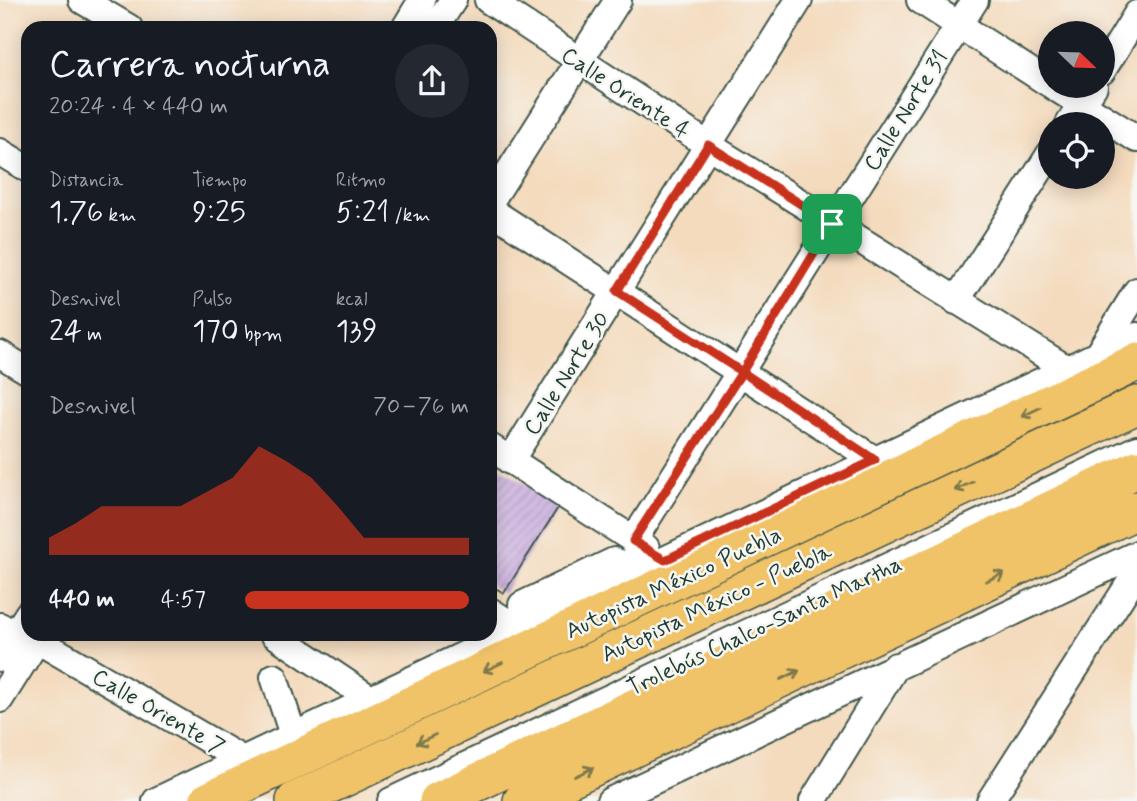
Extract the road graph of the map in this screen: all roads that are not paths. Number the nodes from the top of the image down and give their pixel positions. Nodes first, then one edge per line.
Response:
1 (82, 0) edge
2 (421, 0) edge
3 (453, 0) edge
4 (488, 0) edge
5 (618, 0) edge
6 (799, 0) edge
7 (920, 0) edge
8 (975, 0) edge
9 (1137, 14) edge
10 (117, 21) edge
11 (409, 21) edge
12 (440, 21) edge
13 (959, 25) junction
14 (1115, 50) edge
15 (579, 61) junction
16 (1038, 77) edge
17 (1082, 105) edge
18 (1137, 139) edge
19 (708, 145) junction
20 (0, 152) edge
21 (21, 165) edge
22 (1038, 174) edge
23 (497, 191) edge
24 (497, 214) edge
25 (832, 224) junction
26 (617, 291) junction
27 (1137, 291) edge
28 (956, 301) junction
29 (1137, 336) edge
30 (1098, 354) junction
31 (1137, 362) edge
32 (742, 372) junction
33 (1072, 380) junction
34 (1137, 405) edge
35 (1137, 449) edge
36 (500, 454) edge
37 (875, 460) junction
38 (1137, 461) edge
39 (1137, 469) edge
40 (1137, 510) edge
41 (633, 541) junction
42 (665, 560) junction
43 (1134, 563) edge
44 (497, 614) edge
45 (524, 627) junction
46 (21, 634) edge
47 (21, 639) edge
48 (497, 639) edge
49 (43, 641) edge
50 (294, 641) edge
51 (493, 641) edge
52 (0, 658) edge
53 (896, 666) junction
54 (274, 677) dead end
55 (369, 698) junction
56 (0, 699) edge
57 (293, 735) junction
58 (243, 760) junction
59 (156, 801) edge
60 (208, 801) edge
61 (295, 801) edge
62 (391, 801) edge
63 (419, 801) edge
64 (438, 801) edge
65 (522, 801) edge
66 (610, 801) edge
67 (813, 801) edge
68 (990, 801) edge

1 - 10 street
2 - 11 street
3 - 12 street
4 - 15 street, Calle Oriente 4
5 - 15 street
6 - 19 street, Calle Norte 30
7 - 13 street
8 - 13 street, Calle Norte 31
9 - 14 street
13 - 16 street
13 - 25 street, Calle Norte 31
15 - 19 street, Calle Oriente 4
15 - 23 street
17 - 18 street
19 - 25 street, Calle Oriente 4
19 - 26 street, Calle Norte 30
20 - 21 street
22 - 28 street
24 - 26 street
25 - 28 street, Calle Oriente 4
25 - 32 street, Calle Norte 31
26 - 32 street
26 - 36 street, Calle Norte 30
27 - 30 street
28 - 33 street, Calle Oriente 4
29 - 30 street, Autopista México Puebla
30 - 33 street, Autopista México Puebla
31 - 33 highway, Autopista México Puebla
32 - 37 street
32 - 41 street, Calle Norte 31
33 - 37 street, Autopista México Puebla
33 -> 60 highway, Autopista México Puebla
34 -> 61 highway, Autopista México - Puebla
35 - 62 street, Trolebús Chalco-Santa Martha
36 - 41 street
37 - 42 street, Autopista México Puebla
38 - 63 street
39 - 64 highway
65 -> 40 highway
41 - 42 street
42 - 45 street, Autopista México Puebla
43 - 53 street
43 - 68 street
44 - 45 street
45 - 48 street, Autopista México Puebla
46 - 52 street
47 - 56 street
49 - 58 street, Calle Oriente 7
50 - 55 street
51 - 55 street, Autopista México Puebla
53 - 66 street
53 - 67 street
54 - 57 street
55 - 57 street, Autopista México Puebla
57 - 58 street, Autopista México Puebla
58 - 59 street, Autopista México Puebla

